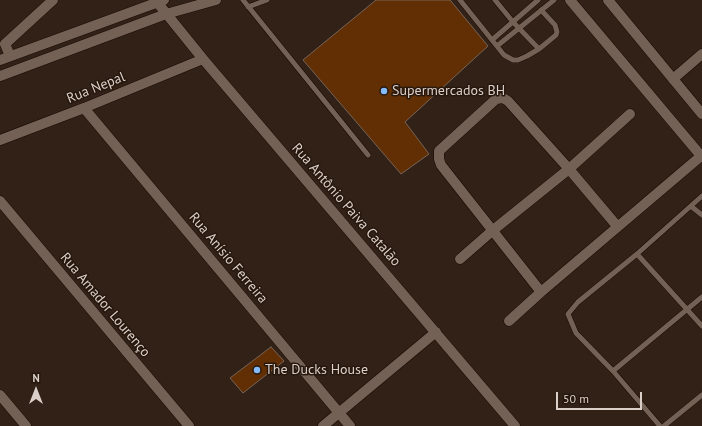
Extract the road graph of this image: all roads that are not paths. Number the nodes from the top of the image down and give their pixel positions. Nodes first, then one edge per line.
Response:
1 (53, 0) edge
2 (216, 0) edge
3 (242, 0) edge
4 (268, 0) edge
5 (460, 0) edge
6 (496, 0) edge
7 (538, 0) edge
8 (554, 0) edge
9 (570, 0) edge
10 (608, 0) edge
11 (161, 1) edge
12 (248, 7) junction
13 (541, 10) junction
14 (166, 14) junction
15 (513, 22) junction
16 (519, 28) junction
17 (492, 40) junction
18 (2, 42) edge
19 (497, 46) junction
20 (540, 49) junction
21 (702, 54) edge
22 (10, 56) junction
23 (203, 59) junction
24 (0, 60) edge
25 (0, 76) edge
26 (673, 79) junction
27 (84, 108) junction
28 (630, 114) dead end
29 (702, 114) edge
30 (0, 140) edge
31 (368, 154) dead end
32 (701, 156) edge
33 (569, 169) junction
34 (702, 196) edge
35 (0, 201) edge
36 (692, 206) junction
37 (702, 215) edge
38 (617, 226) junction
39 (492, 231) junction
40 (637, 254) junction
41 (460, 259) dead end
42 (541, 292) junction
43 (702, 297) edge
44 (687, 310) junction
45 (509, 321) dead end
46 (702, 326) edge
47 (436, 332) junction
48 (613, 371) junction
49 (0, 395) edge
50 (702, 395) edge
51 (339, 412) junction
52 (26, 426) edge
53 (189, 426) edge
54 (323, 426) edge
55 (350, 426) edge
56 (515, 426) edge
57 (660, 426) edge
58 (664, 426) edge

1 - 18 street
2 - 14 street
3 - 12 lane
4 - 12 lane
5 - 17 lane
6 - 15 lane
7 - 15 lane
8 - 13 lane
9 - 32 street
10 - 26 street
11 - 14 street, Rua Antônio Paiva Catalão
11 - 22 street
12 - 31 lane
13 - 16 lane
13 - 20 lane
14 - 23 street, Rua Antônio Paiva Catalão
14 - 25 street
15 - 16 lane
15 - 17 lane
16 - 19 lane
16 - 20 lane
17 - 19 lane
18 - 22 street
19 - 20 lane
21 - 26 street
22 - 24 street
23 - 27 street, Rua Nepal
23 - 47 street, Rua Antônio Paiva Catalão
26 - 29 street
27 - 30 street, Rua Nepal
27 - 51 street, Rua Anísio Ferreira
28 - 33 street
32 - 38 street
33 - 38 street
33 - 39 street
33 - 39 street
34 - 36 lane
35 - 53 street, Rua Amador Lourenço
36 - 37 lane
36 - 40 lane
38 - 42 street
39 - 41 street
39 - 42 street
40 - 44 lane
40 - 48 lane
42 - 45 street
43 - 44 lane
44 - 46 lane
44 - 48 lane
47 - 51 street
47 - 56 street, Rua Antônio Paiva Catalão
48 - 57 lane
49 - 52 street
50 - 58 lane
51 - 54 street
51 - 55 street, Rua Anísio Ferreira

